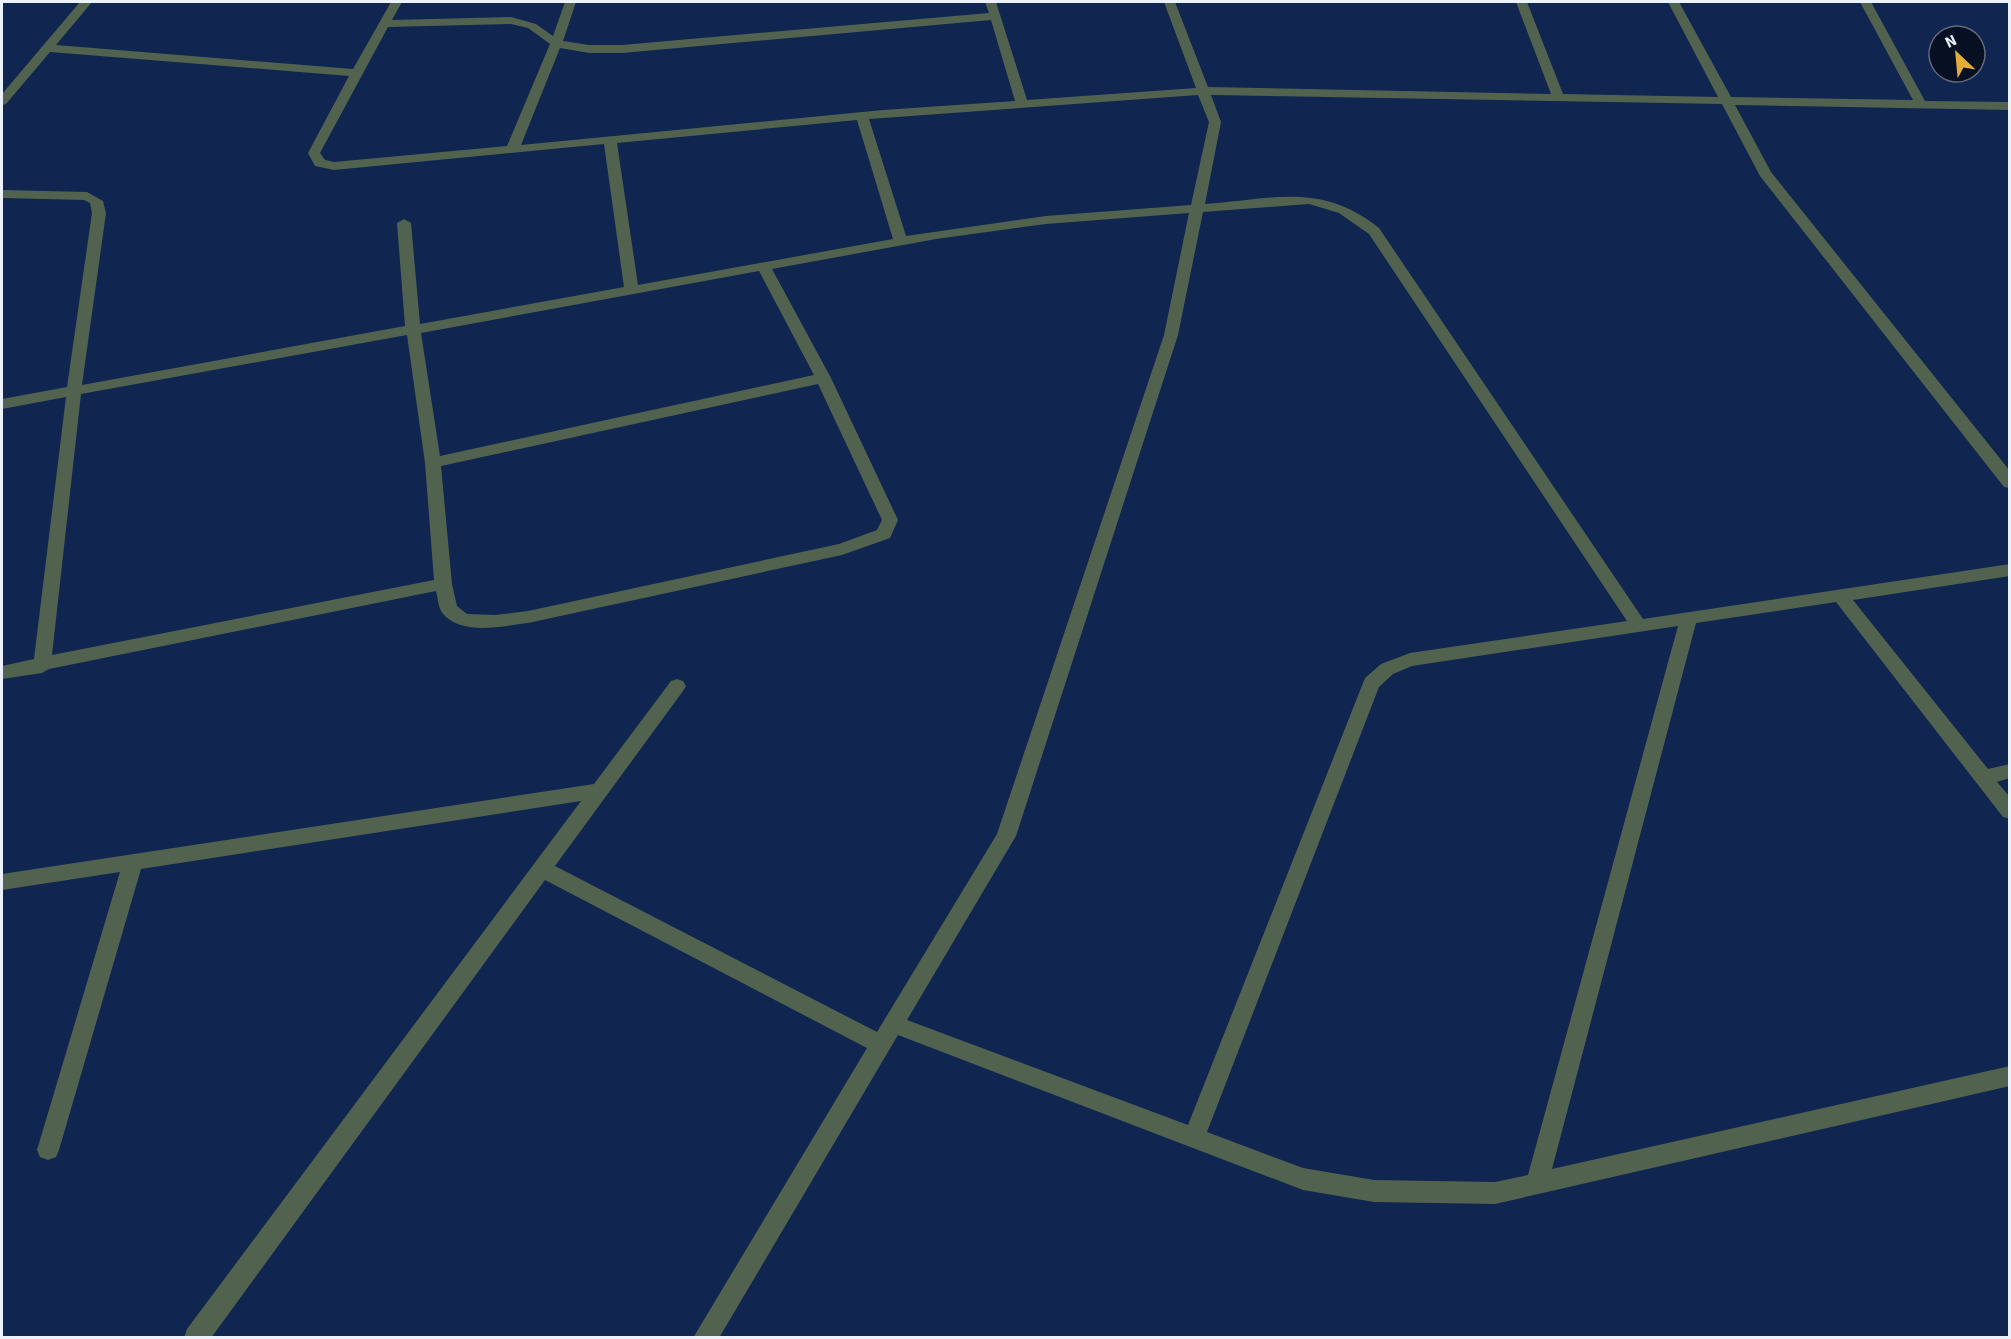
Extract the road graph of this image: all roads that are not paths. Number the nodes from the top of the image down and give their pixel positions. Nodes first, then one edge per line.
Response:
1 (86, 2) edge
2 (396, 2) edge
3 (571, 2) edge
4 (991, 2) edge
5 (1169, 2) edge
6 (1522, 2) edge
7 (1674, 2) edge
8 (1866, 2) edge
9 (996, 16) junction
10 (383, 24) junction
11 (557, 42) junction
12 (47, 48) junction
13 (357, 73) junction
14 (1204, 91) junction
15 (1558, 97) junction
16 (1725, 100) junction
17 (2, 101) edge
18 (1022, 104) junction
19 (1921, 104) junction
20 (2010, 106) edge
21 (862, 116) junction
22 (610, 140) junction
23 (512, 150) junction
24 (2, 194) edge
25 (1197, 207) junction
26 (404, 224) dead end
27 (901, 241) junction
28 (763, 266) junction
29 (632, 290) junction
30 (413, 329) junction
31 (823, 378) junction
32 (74, 391) junction
33 (2, 404) edge
34 (434, 462) junction
35 (2010, 483) edge
36 (2010, 570) edge
37 (443, 584) junction
38 (1840, 596) junction
39 (1689, 618) junction
40 (1639, 626) junction
41 (42, 666) junction
42 (2, 672) edge
43 (677, 686) dead end
44 (2010, 771) edge
45 (1983, 778) junction
46 (599, 791) junction
47 (2010, 812) edge
48 (133, 862) junction
49 (543, 869) junction
50 (2, 882) edge
51 (892, 1024) junction
52 (880, 1044) junction
53 (2010, 1076) edge
54 (1194, 1138) junction
55 (48, 1150) dead end
56 (1537, 1183) junction
57 (196, 1338) edge
58 (705, 1338) edge

1 - 12 street
2 - 10 street
3 - 11 street
4 - 9 street
5 - 14 street
6 - 15 street
7 - 16 street
8 - 19 street
9 - 11 street
9 - 18 street
10 - 11 street
10 - 13 street
11 - 23 street
12 - 13 street
12 - 17 street
13 - 23 street
14 - 15 street
14 - 18 street
14 - 25 street
15 - 16 street
16 - 19 street
16 - 35 street
18 - 21 street
19 - 20 street
21 - 22 street
21 - 27 street
22 - 23 street
22 - 29 street
24 - 32 street
25 - 27 street
25 - 40 street
25 - 51 street
26 - 30 street
27 - 28 street
28 - 29 street
28 - 31 street
29 - 30 street
30 - 32 street
30 - 34 street
31 - 34 street
31 - 37 street
32 - 33 street
32 - 41 street
34 - 37 street
36 - 38 street
37 - 41 street
38 - 39 street
38 - 45 street
39 - 40 street
39 - 56 street
40 - 54 street
41 - 42 street
43 - 46 street
44 - 45 street
45 - 47 street
46 - 48 street
46 - 49 street
48 - 50 street
48 - 55 street
49 - 52 street
49 - 57 street
51 - 52 street
51 - 54 street
52 - 58 street
53 - 56 street
54 - 56 street

